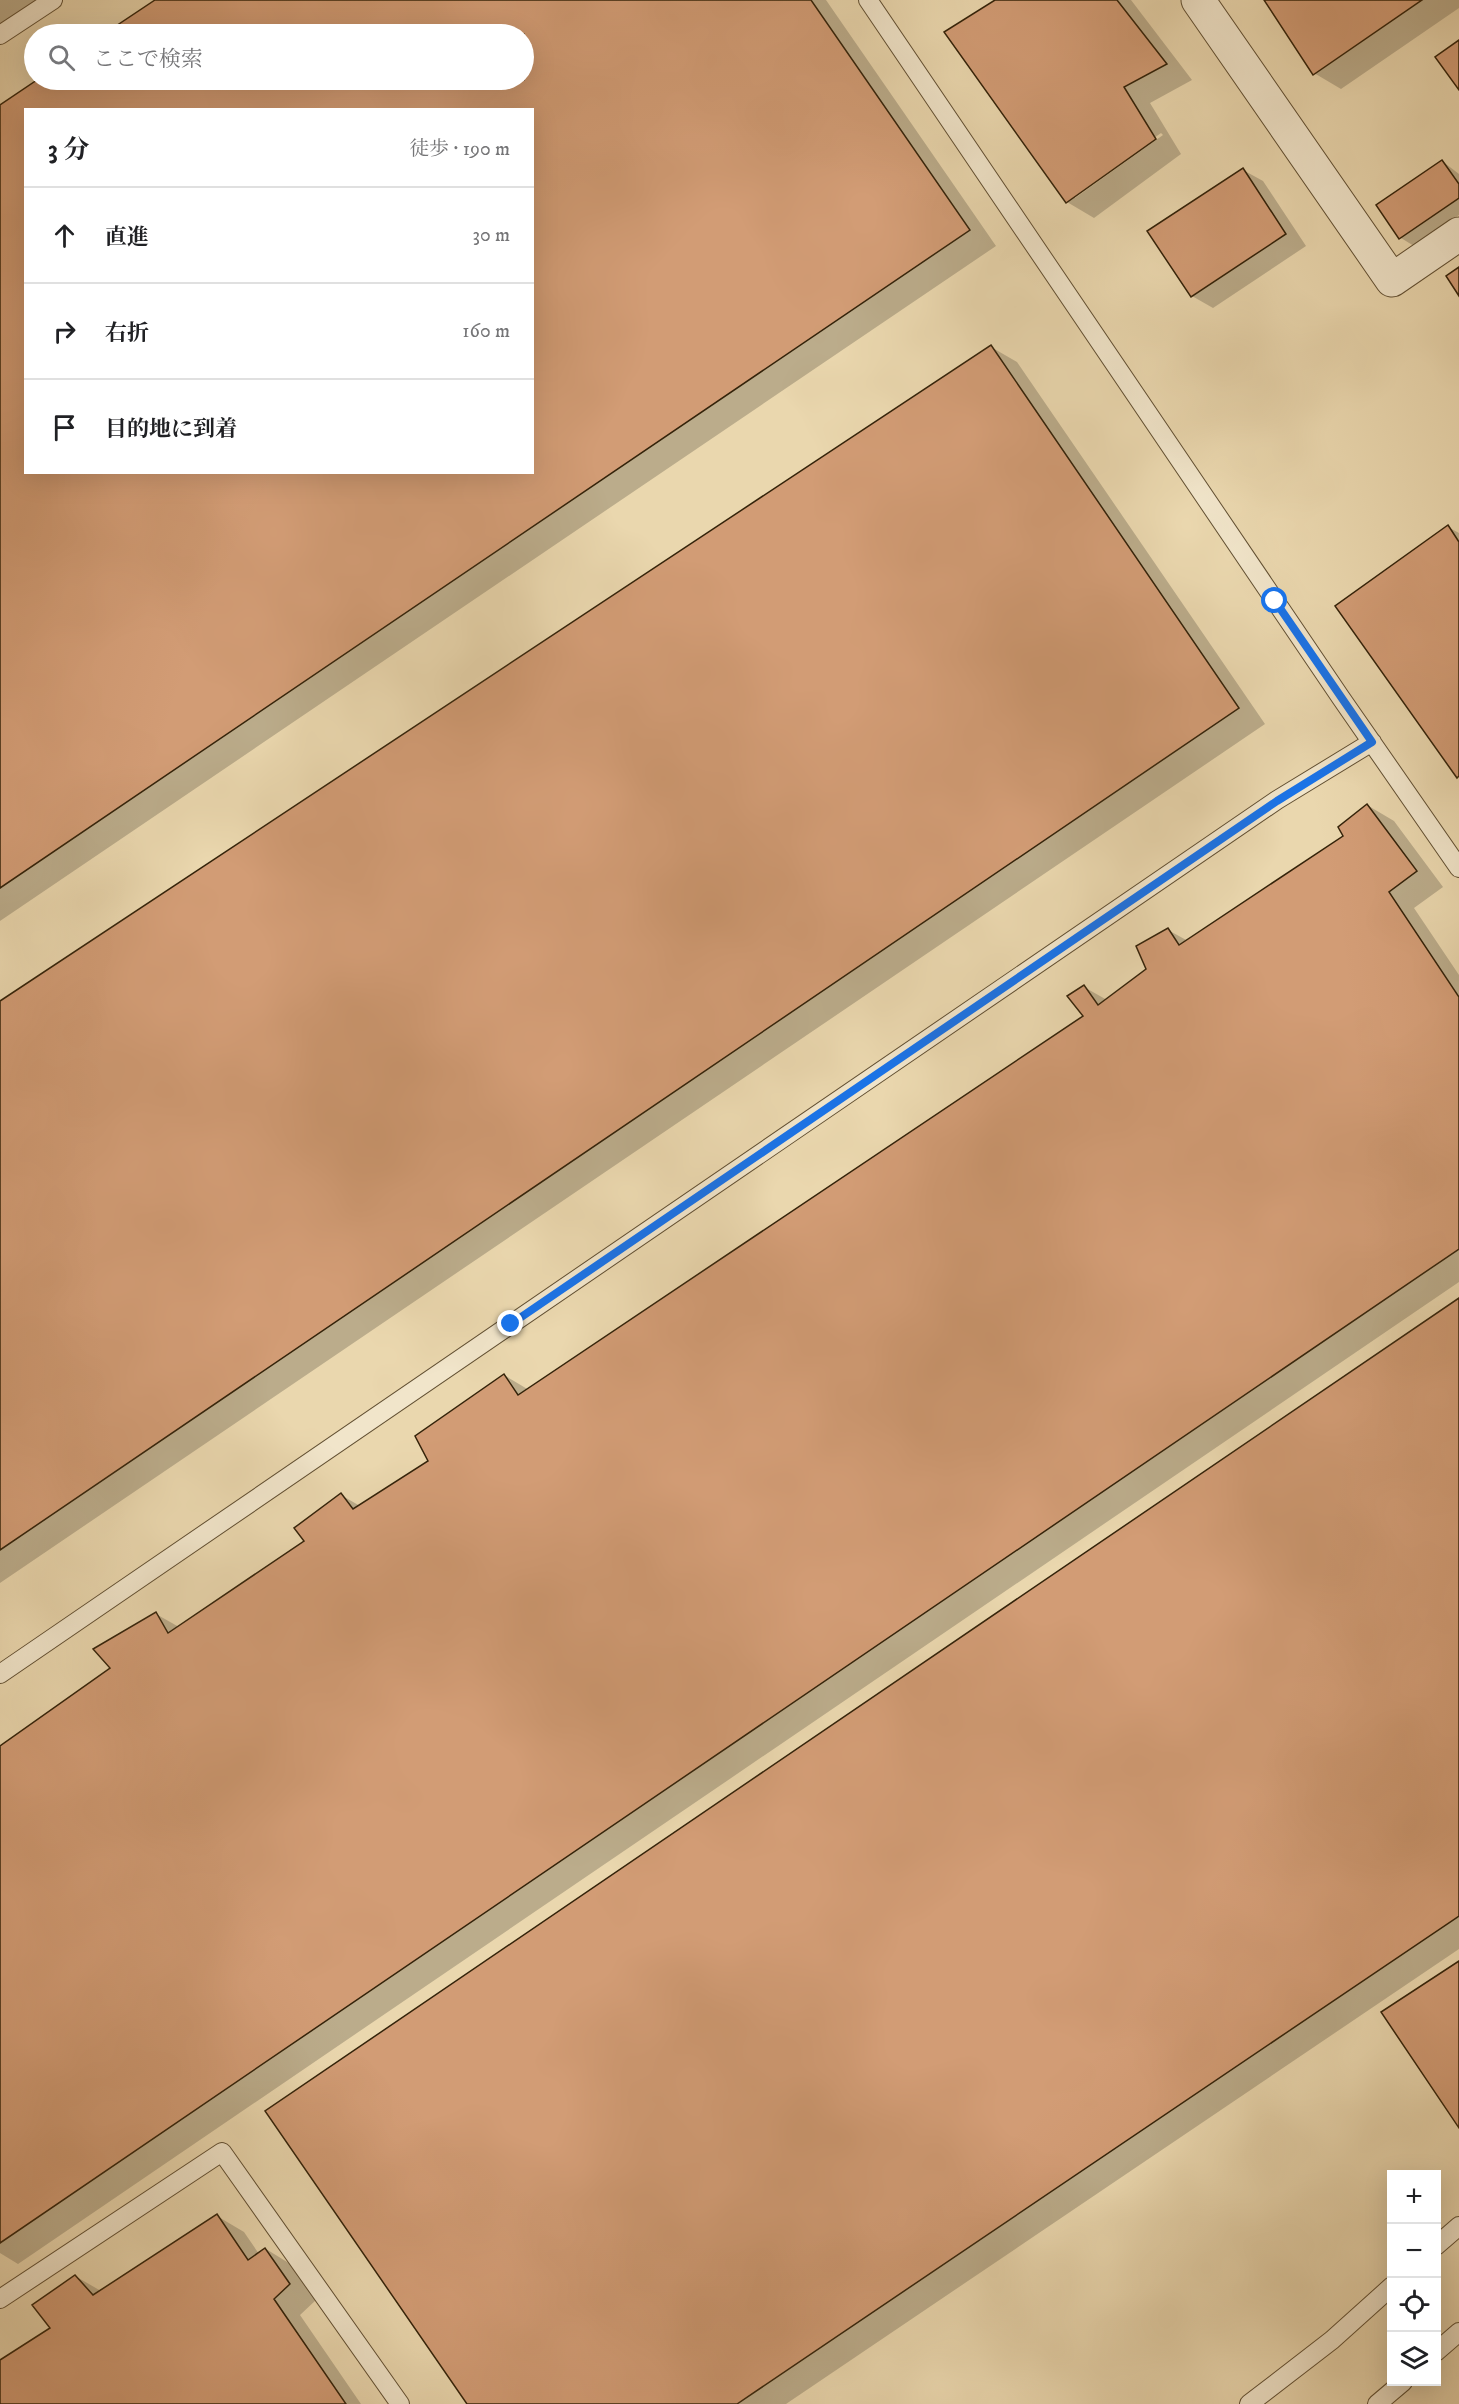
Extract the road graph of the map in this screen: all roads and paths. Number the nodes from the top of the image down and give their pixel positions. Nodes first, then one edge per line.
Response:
1 (53, 0) edge
2 (868, 0) edge
3 (1198, 0) edge
4 (0, 35) edge
5 (1459, 234) edge
6 (1372, 742) junction
7 (1459, 868) edge
8 (0, 1674) edge
9 (1459, 2226) edge
10 (1441, 2242) edge
11 (1387, 2290) edge
12 (0, 2299) edge
13 (1459, 2332) edge
14 (1441, 2348) edge
15 (1398, 2386) edge
16 (400, 2404) edge
17 (1249, 2404) edge
18 (1377, 2404) edge

1 - 4 lane
2 - 6 lane
3 - 5 street
6 - 7 lane
6 - 8 lane
9 - 10 lane
11 - 17 lane
12 - 16 lane
13 - 14 lane
15 - 18 lane

